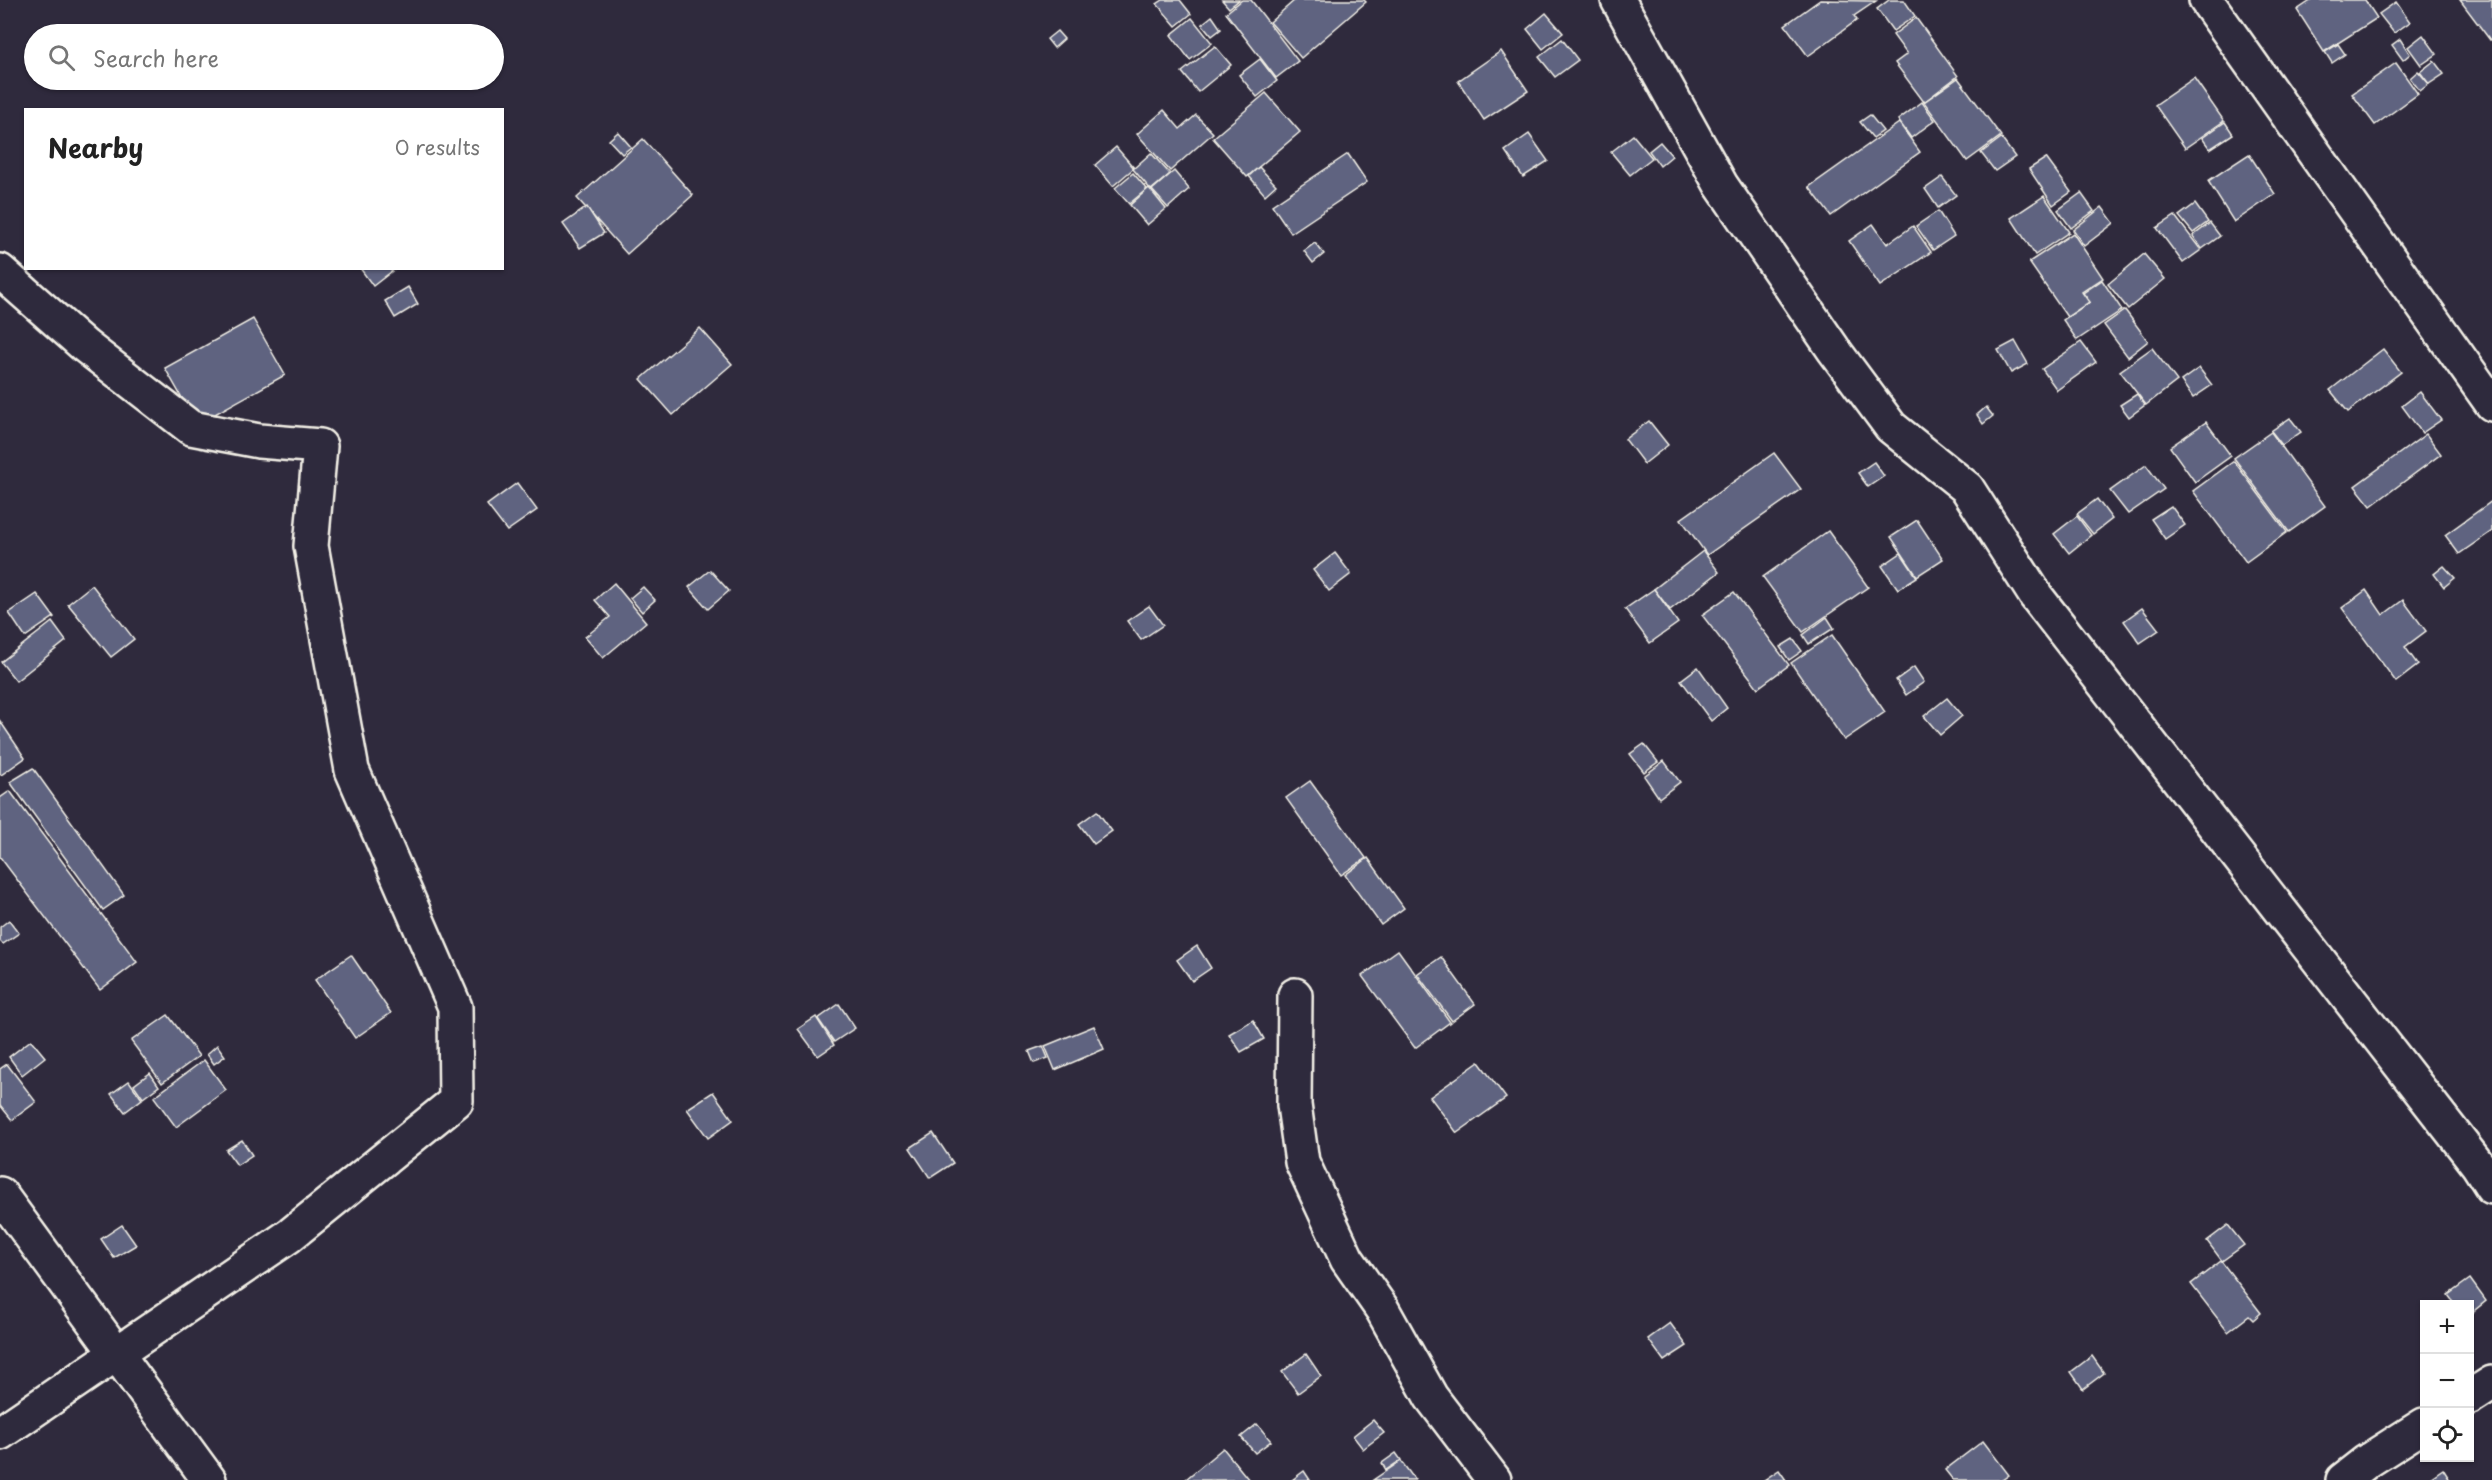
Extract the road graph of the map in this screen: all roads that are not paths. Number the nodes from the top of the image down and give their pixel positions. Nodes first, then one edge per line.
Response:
1 (1618, 0) edge
2 (2206, 0) edge
3 (1, 274) edge
4 (2492, 404) edge
5 (1295, 995) dead end
6 (2492, 1187) edge
7 (0, 1194) edge
8 (116, 1354) junction
9 (2492, 1383) edge
10 (2474, 1394) edge
11 (2420, 1428) edge
12 (0, 1433) edge
13 (209, 1480) edge
14 (1494, 1480) edge
15 (2343, 1480) edge

1 - 6 street
2 - 4 street
3 - 8 street
5 - 14 street
7 - 8 street
8 - 12 street
8 - 13 street
9 - 10 street
11 - 15 street

